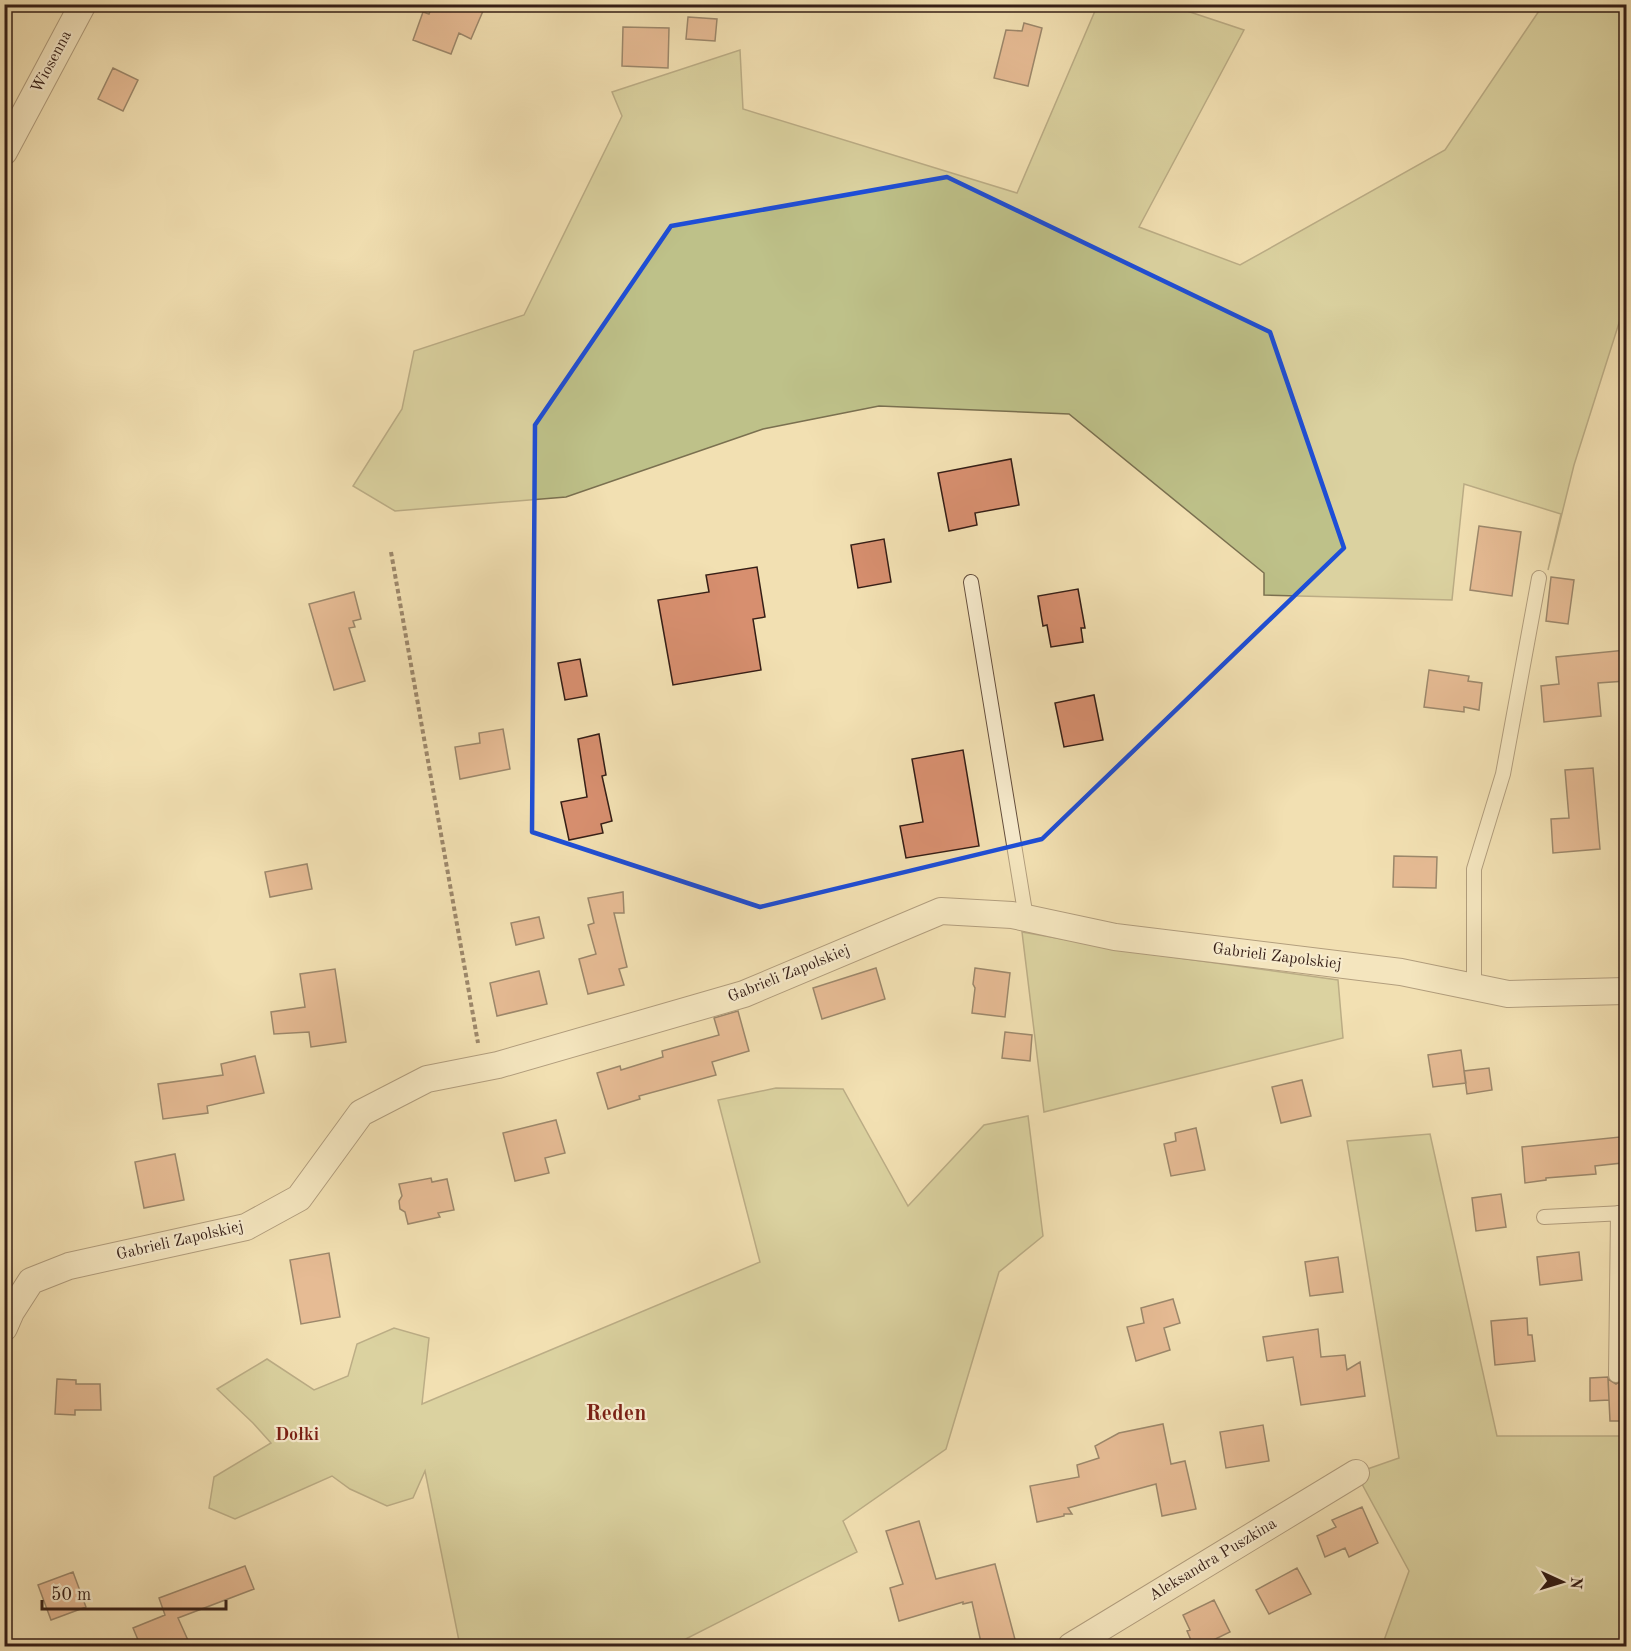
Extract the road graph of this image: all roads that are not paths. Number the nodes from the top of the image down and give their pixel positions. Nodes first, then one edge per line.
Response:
1 (83, 4) edge
2 (4, 152) edge
3 (1539, 578) dead end
4 (971, 582) dead end
5 (1026, 918) junction
6 (1474, 987) junction
7 (1626, 991) edge
8 (1622, 1213) edge
9 (1544, 1216) dead end
10 (4, 1328) edge
11 (1616, 1375) dead end
12 (1356, 1473) dead end
13 (1071, 1647) edge

1 - 2 street, Wiosenna
3 - 6 lane
4 - 5 lane
5 - 6 street, Gabrieli Zapolskiej
5 - 10 street, Gabrieli Zapolskiej
6 - 7 street, Gabrieli Zapolskiej
8 - 9 lane
8 - 11 lane
12 - 13 street, Aleksandra Puszkina

